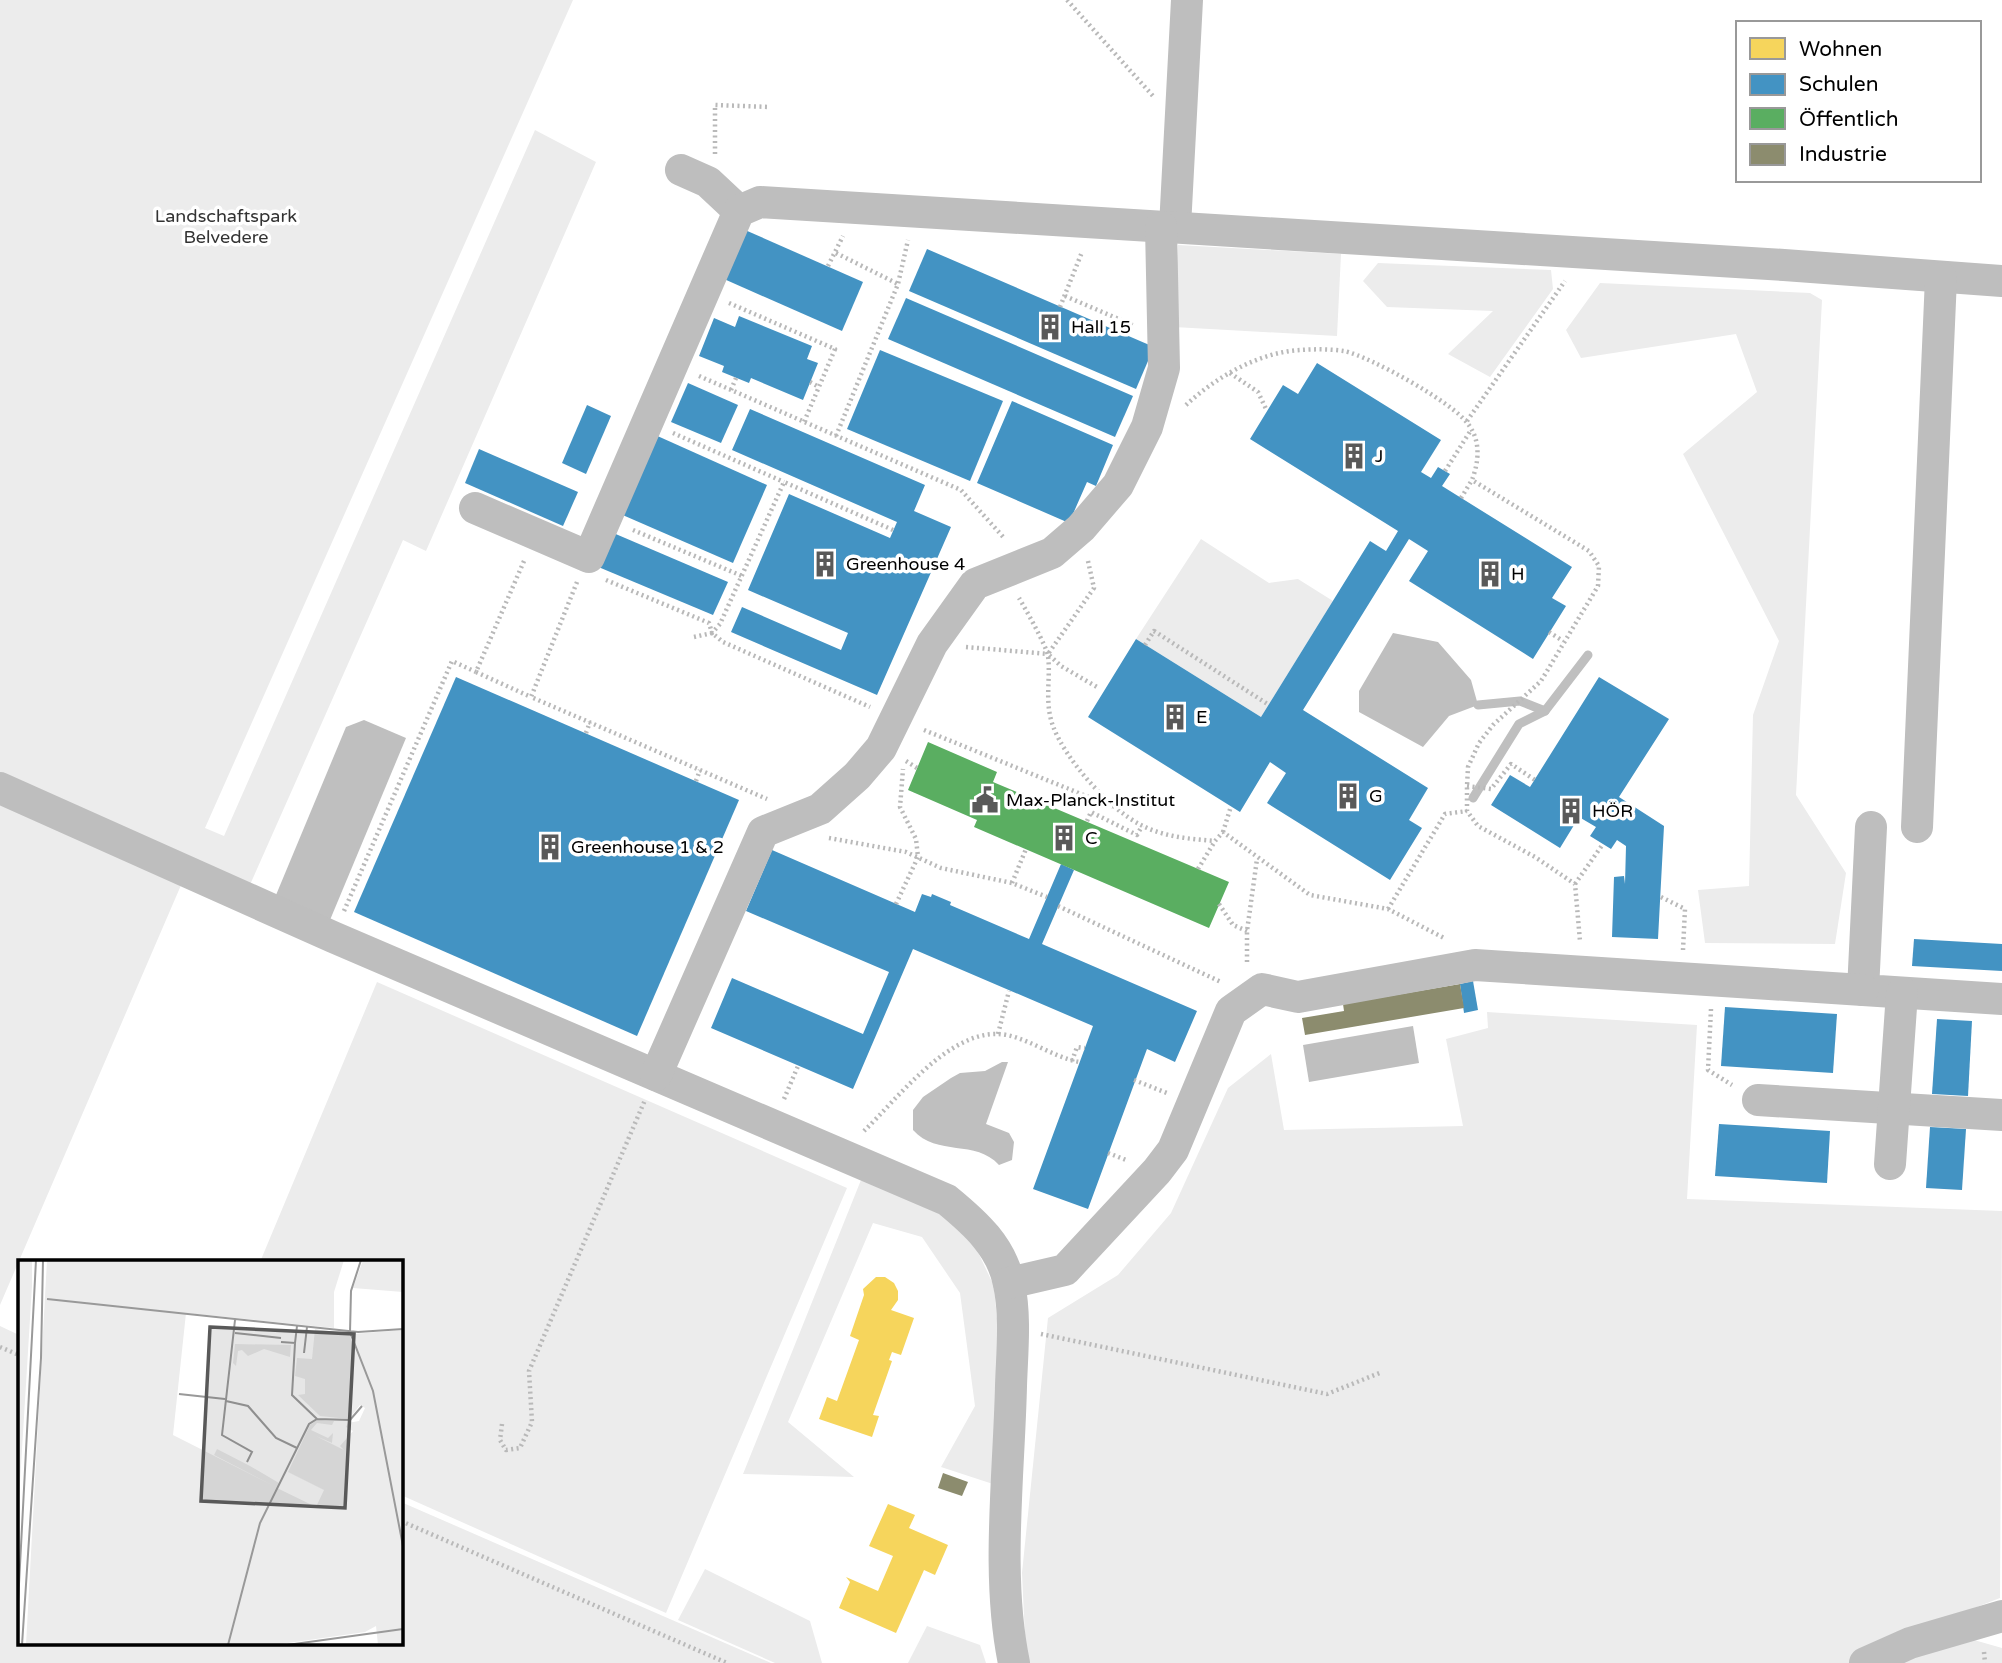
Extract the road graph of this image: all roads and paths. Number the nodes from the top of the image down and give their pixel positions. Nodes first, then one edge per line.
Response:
1 (1067, 0) edge
2 (1187, 0) edge
3 (770, 107) dead end
4 (1180, 124) junction
5 (695, 176) joint
6 (739, 211) junction
7 (915, 212) junction
8 (1094, 222) junction
9 (1168, 227) junction
10 (836, 253) dead end
11 (1584, 254) junction
12 (1941, 278) junction
13 (2002, 281) edge
14 (898, 284) junction
15 (702, 291) junction
16 (1065, 296) junction
17 (1060, 307) dead end
18 (1164, 348) junction
19 (673, 365) junction
20 (1230, 373) junction
21 (736, 378) dead end
22 (810, 382) dead end
23 (819, 387) junction
24 (731, 390) junction
25 (1267, 411) dead end
26 (1467, 421) junction
27 (647, 422) junction
28 (804, 422) junction
29 (1147, 427) junction
30 (1472, 430) junction
31 (836, 436) junction
32 (1445, 471) dead end
33 (1472, 480) junction
34 (784, 482) junction
35 (1461, 498) dead end
36 (475, 508) dead end
37 (606, 518) junction
38 (1081, 528) junction
39 (893, 530) dead end
40 (536, 534) junction
41 (586, 563) junction
42 (1018, 567) junction
43 (742, 576) junction
44 (1549, 632) dead end
45 (712, 633) junction
46 (694, 637) dead end
47 (1563, 641) junction
48 (932, 644) junction
49 (1145, 645) dead end
50 (1048, 654) junction
51 (476, 672) junction
52 (1097, 687) dead end
53 (531, 697) junction
54 (1269, 705) dead end
55 (895, 718) junction
56 (590, 722) junction
57 (586, 733) dead end
58 (881, 748) junction
59 (701, 770) junction
60 (1535, 780) dead end
61 (696, 781) dead end
62 (1467, 786) junction
63 (0, 788) edge
64 (1231, 806) dead end
65 (1117, 808) junction
66 (1467, 811) junction
67 (791, 820) junction
68 (1087, 821) dead end
69 (1142, 825) junction
70 (1871, 827) dead end
71 (1917, 827) dead end
72 (1223, 832) junction
73 (1215, 841) junction
74 (1603, 844) dead end
75 (1026, 849) dead end
76 (918, 857) junction
77 (1257, 859) junction
78 (1198, 869) dead end
79 (1012, 883) junction
80 (1575, 884) junction
81 (1047, 897) dead end
82 (1661, 897) dead end
83 (896, 904) dead end
84 (1219, 904) dead end
85 (1058, 906) dead end
86 (1388, 909) junction
87 (1247, 931) junction
88 (333, 937) junction
89 (1475, 965) junction
90 (1579, 971) junction
91 (1681, 979) junction
92 (1713, 981) junction
93 (1254, 985) junction
94 (1863, 990) junction
95 (1009, 991) dead end
96 (1902, 993) junction
97 (2002, 999) edge
98 (998, 1034) junction
99 (1085, 1048) dead end
100 (1072, 1061) junction
101 (1080, 1062) dead end
102 (656, 1075) junction
103 (1758, 1100) joint
104 (1894, 1108) junction
105 (2002, 1115) edge
106 (841, 1154) junction
107 (1890, 1164) dead end
108 (1009, 1283) junction
109 (1013, 1328) junction
110 (0, 1347) edge
111 (18, 1355) edge
112 (1382, 1372) dead end
113 (502, 1424) dead end
114 (402, 1521) edge
115 (2002, 1616) edge
116 (727, 1663) edge
117 (1014, 1663) edge
118 (1865, 1663) edge

1 - 4 path
2 - 4 street
3 - 5 path
4 - 9 street
5 - 6 street
6 - 7 street
6 - 15 street
7 - 8 street
7 - 14 path
8 - 9 street
8 - 16 path
9 - 11 street
9 - 18 street
10 - 14 path
11 - 12 street
11 - 26 path
12 - 13 street
12 - 71 street
14 - 31 path
15 - 19 street
15 - 23 path
16 - 17 path
16 - 18 path
18 - 29 street
19 - 24 path
19 - 27 street
20 - 25 path
20 - 26 path
20 - 29 path
21 - 24 path
22 - 23 path
23 - 28 path
24 - 28 path
26 - 30 path
27 - 34 path
27 - 37 street
28 - 31 path
29 - 38 street
30 - 32 path
30 - 33 path
31 - 42 path
33 - 35 path
33 - 47 path
34 - 39 path
34 - 43 path
36 - 40 street
37 - 41 street
37 - 43 path
38 - 42 street
38 - 50 path
40 - 41 street
40 - 51 path
41 - 45 path
41 - 53 path
42 - 48 street
42 - 50 path
43 - 45 path
44 - 47 path
45 - 46 path
45 - 55 path
47 - 62 path
48 - 50 path
48 - 55 street
49 - 54 path
50 - 52 path
50 - 65 path
51 - 53 path
51 - 88 path
53 - 56 path
55 - 58 street
55 - 65 path
56 - 57 path
56 - 59 path
58 - 67 street
58 - 76 path
59 - 61 path
59 - 67 path
60 - 62 path
62 - 66 path
63 - 88 street
64 - 72 path
65 - 69 path
66 - 80 path
66 - 86 path
67 - 76 path
67 - 102 street
68 - 69 path
69 - 73 path
70 - 94 street
72 - 73 path
72 - 77 path
73 - 78 path
74 - 80 path
75 - 79 path
76 - 79 path
76 - 83 path
77 - 86 path
77 - 87 path
79 - 81 path
80 - 90 path
82 - 91 path
84 - 87 path
85 - 93 path
86 - 89 path
87 - 93 path
88 - 102 street
89 - 90 street
89 - 93 street
90 - 91 street
91 - 92 street
92 - 94 street
92 - 103 path
93 - 108 street
94 - 96 street
95 - 98 path
96 - 97 street
96 - 104 street
98 - 100 path
98 - 106 path
99 - 100 path
100 - 101 path
102 - 106 street
102 - 113 path
103 - 104 street
104 - 105 street
104 - 107 street
106 - 108 street
108 - 109 street
109 - 112 path
109 - 117 street
110 - 111 path
114 - 116 path
115 - 118 street

